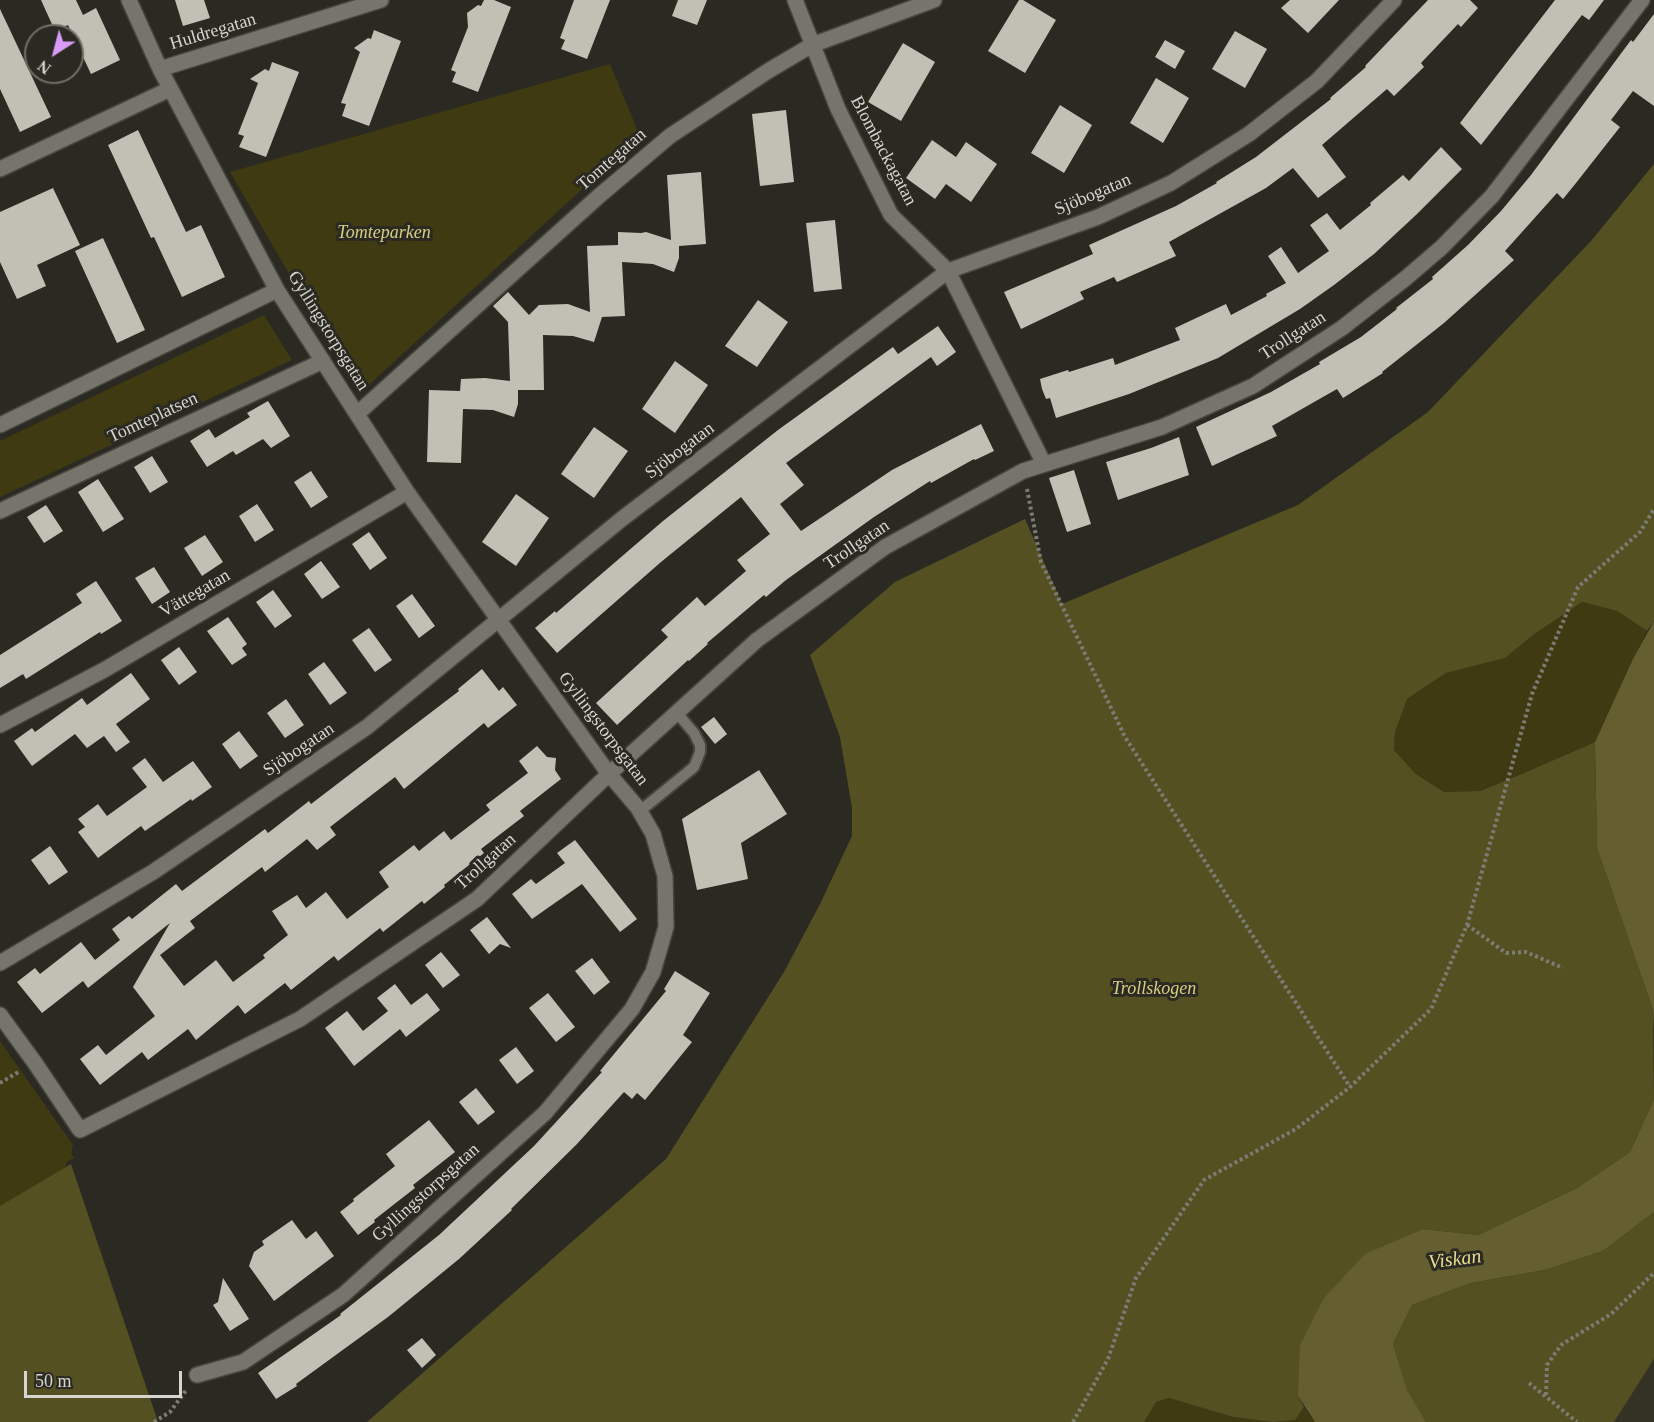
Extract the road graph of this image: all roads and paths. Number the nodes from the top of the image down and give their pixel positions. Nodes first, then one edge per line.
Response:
1 (129, 0) edge
2 (381, 0) edge
3 (795, 0) edge
4 (934, 0) edge
5 (1394, 0) edge
6 (1642, 0) edge
7 (812, 45) junction
8 (160, 69) junction
9 (170, 89) junction
10 (0, 169) edge
11 (948, 271) junction
12 (277, 290) junction
13 (323, 361) junction
14 (357, 414) junction
15 (0, 425) edge
16 (1044, 464) junction
17 (1023, 471) junction
18 (407, 492) junction
19 (1654, 509) edge
20 (0, 511) edge
21 (498, 622) junction
22 (677, 713) junction
23 (0, 725) edge
24 (609, 774) junction
25 (640, 811) junction
26 (1467, 925) junction
27 (0, 963) edge
28 (1563, 968) dead end
29 (0, 1015) edge
30 (1350, 1087) junction
31 (1654, 1273) edge
32 (198, 1375) joint
33 (1529, 1383) dead end
34 (1546, 1395) junction
35 (154, 1422) edge
36 (1073, 1422) edge
37 (1577, 1422) edge

1 - 8 street, Gyllingstorpsgatan
2 - 8 street, Huldregatan
3 - 7 street, Blombackagatan
4 - 7 street, Tomtegatan
5 - 11 street, Sjöbogatan
6 - 16 street, Trollgatan
7 - 11 street, Blombackagatan
7 - 14 street, Tomtegatan
8 - 9 street, Gyllingstorpsgatan
9 - 10 street
9 - 12 street, Gyllingstorpsgatan
11 - 16 street, Blombackagatan
11 - 21 street, Sjöbogatan
12 - 13 street, Gyllingstorpsgatan
12 - 15 street
13 - 14 street, Gyllingstorpsgatan
13 - 20 street, Tomteplatsen
14 - 18 street, Gyllingstorpsgatan
16 - 17 street, Trollgatan
17 - 22 street, Trollgatan
17 - 30 path
18 - 21 street, Gyllingstorpsgatan
18 - 23 street, Vättegatan
19 - 26 path
21 - 24 street, Gyllingstorpsgatan
21 - 27 street, Sjöbogatan
22 - 24 street, Trollgatan
22 - 25 lane
24 - 25 street, Gyllingstorpsgatan
24 - 29 street, Trollgatan
25 - 32 street, Gyllingstorpsgatan
26 - 28 path
26 - 30 path
30 - 36 path
31 - 34 path
32 - 35 path
33 - 34 path
34 - 37 path

